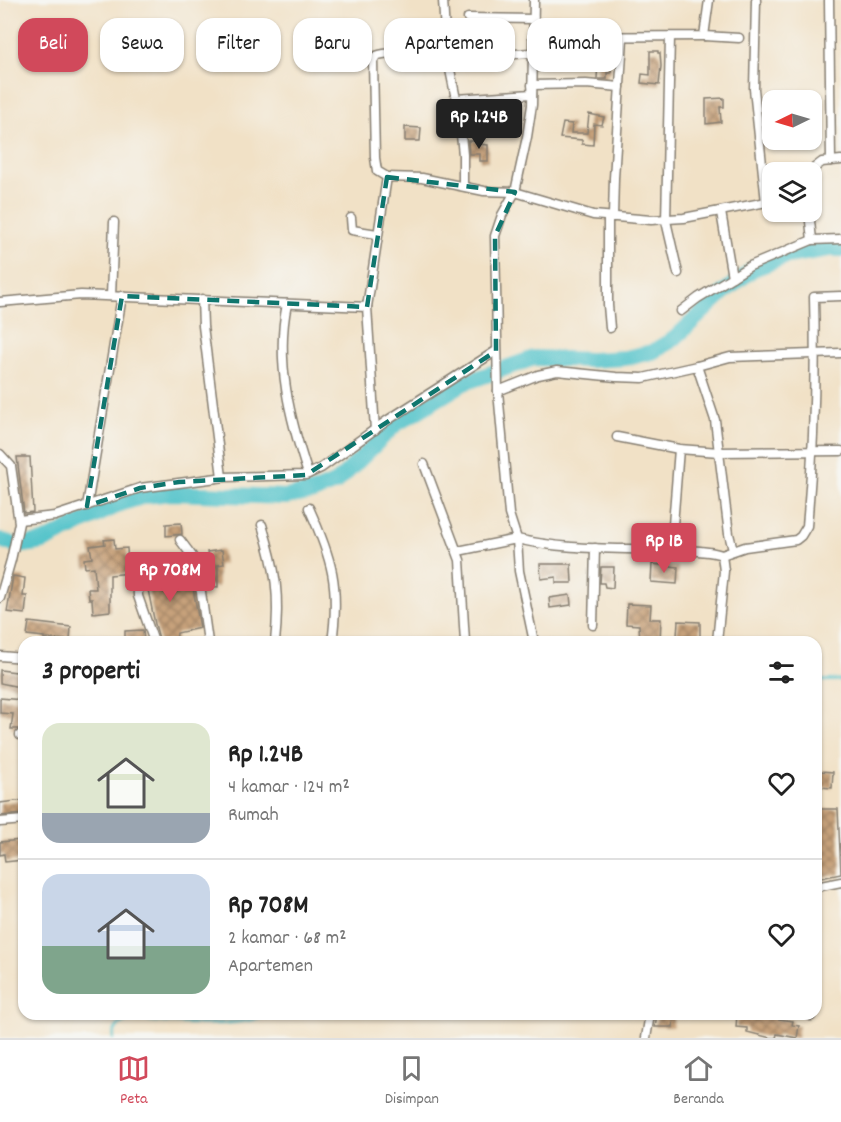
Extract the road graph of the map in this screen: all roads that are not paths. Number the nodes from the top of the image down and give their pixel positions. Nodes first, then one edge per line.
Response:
1 (443, 0) edge
2 (534, 0) edge
3 (709, 0) edge
4 (756, 0) edge
5 (829, 0) edge
6 (445, 18) edge
7 (534, 18) edge
8 (704, 36) junction
9 (670, 37) junction
10 (623, 38) joint
11 (738, 38) dead end
12 (384, 54) edge
13 (841, 63) edge
14 (830, 64) junction
15 (451, 72) edge
16 (532, 72) edge
17 (620, 87) junction
18 (532, 89) junction
19 (456, 99) junction
20 (841, 160) edge
21 (831, 161) junction
22 (764, 162) edge
23 (822, 162) edge
24 (387, 177) junction
25 (463, 185) junction
26 (515, 192) junction
27 (762, 203) edge
28 (721, 212) junction
29 (611, 217) junction
30 (351, 218) dead end
31 (666, 221) junction
32 (114, 222) dead end
33 (810, 222) edge
34 (377, 234) junction
35 (841, 239) edge
36 (812, 240) junction
37 (678, 273) dead end
38 (732, 277) junction
39 (111, 296) junction
40 (122, 296) junction
41 (841, 296) edge
42 (201, 299) junction
43 (0, 302) edge
44 (288, 304) junction
45 (367, 307) junction
46 (681, 311) dead end
47 (610, 328) dead end
48 (841, 353) edge
49 (815, 354) junction
50 (496, 355) junction
51 (697, 366) junction
52 (498, 391) junction
53 (375, 430) junction
54 (617, 437) dead end
55 (679, 449) junction
56 (841, 451) edge
57 (719, 452) junction
58 (813, 453) junction
59 (0, 455) edge
60 (424, 464) dead end
61 (308, 474) junction
62 (222, 477) junction
63 (87, 506) junction
64 (309, 508) dead end
65 (19, 522) junction
66 (262, 525) dead end
67 (517, 539) junction
68 (180, 540) dead end
69 (595, 548) junction
70 (671, 550) junction
71 (733, 550) junction
72 (458, 551) junction
73 (722, 555) junction
74 (137, 572) dead end
75 (0, 598) edge
76 (593, 625) dead end
77 (152, 636) edge
78 (207, 636) edge
79 (274, 636) edge
80 (333, 636) edge
81 (465, 636) edge
82 (533, 636) edge
83 (718, 636) edge
84 (0, 656) edge
85 (18, 658) edge
86 (18, 820) edge
87 (0, 822) edge
88 (841, 882) edge
89 (822, 886) edge
90 (649, 1020) edge
91 (646, 1038) edge

1 - 6 street
2 - 7 street
3 - 8 street
4 - 22 street
5 - 14 street
8 - 9 street
8 - 11 street
9 - 10 street
9 - 31 street
10 - 17 street
12 - 24 street
13 - 14 street
14 - 21 street
15 - 19 street
16 - 18 street
17 - 18 street
17 - 29 street
18 - 19 street
18 - 26 street
19 - 25 street
20 - 21 street
21 - 23 street
24 - 25 street
24 - 34 street
25 - 26 street
26 - 29 street
26 - 50 street
27 - 28 street
28 - 31 street
28 - 38 street
29 - 31 street
29 - 47 street
30 - 34 street
31 - 37 street
32 - 39 street
33 - 36 street
34 - 45 street
35 - 36 street
36 - 38 street
38 - 46 street
39 - 40 street
39 - 43 street
40 - 42 street
40 - 63 street
41 - 49 street
42 - 44 street
42 - 62 street
44 - 45 street
44 - 61 street
45 - 53 street
48 - 49 street
49 - 51 street
49 - 58 street
50 - 52 street
50 - 53 street
51 - 52 street
51 - 57 street
52 - 67 street
53 - 61 street
54 - 55 street
55 - 57 street
55 - 70 street
56 - 58 street
57 - 58 street
57 - 71 street
58 - 71 street
59 - 65 street
60 - 72 street
61 - 62 street
62 - 63 street
63 - 65 street
64 - 80 street
65 - 75 street
66 - 79 street
67 - 69 street
67 - 72 street
67 - 82 street
68 - 78 street
69 - 70 street
69 - 76 street
70 - 73 street
71 - 73 street
72 - 81 street
73 - 83 street
74 - 77 street
84 - 85 street
86 - 87 street
88 - 89 street
90 - 91 street

